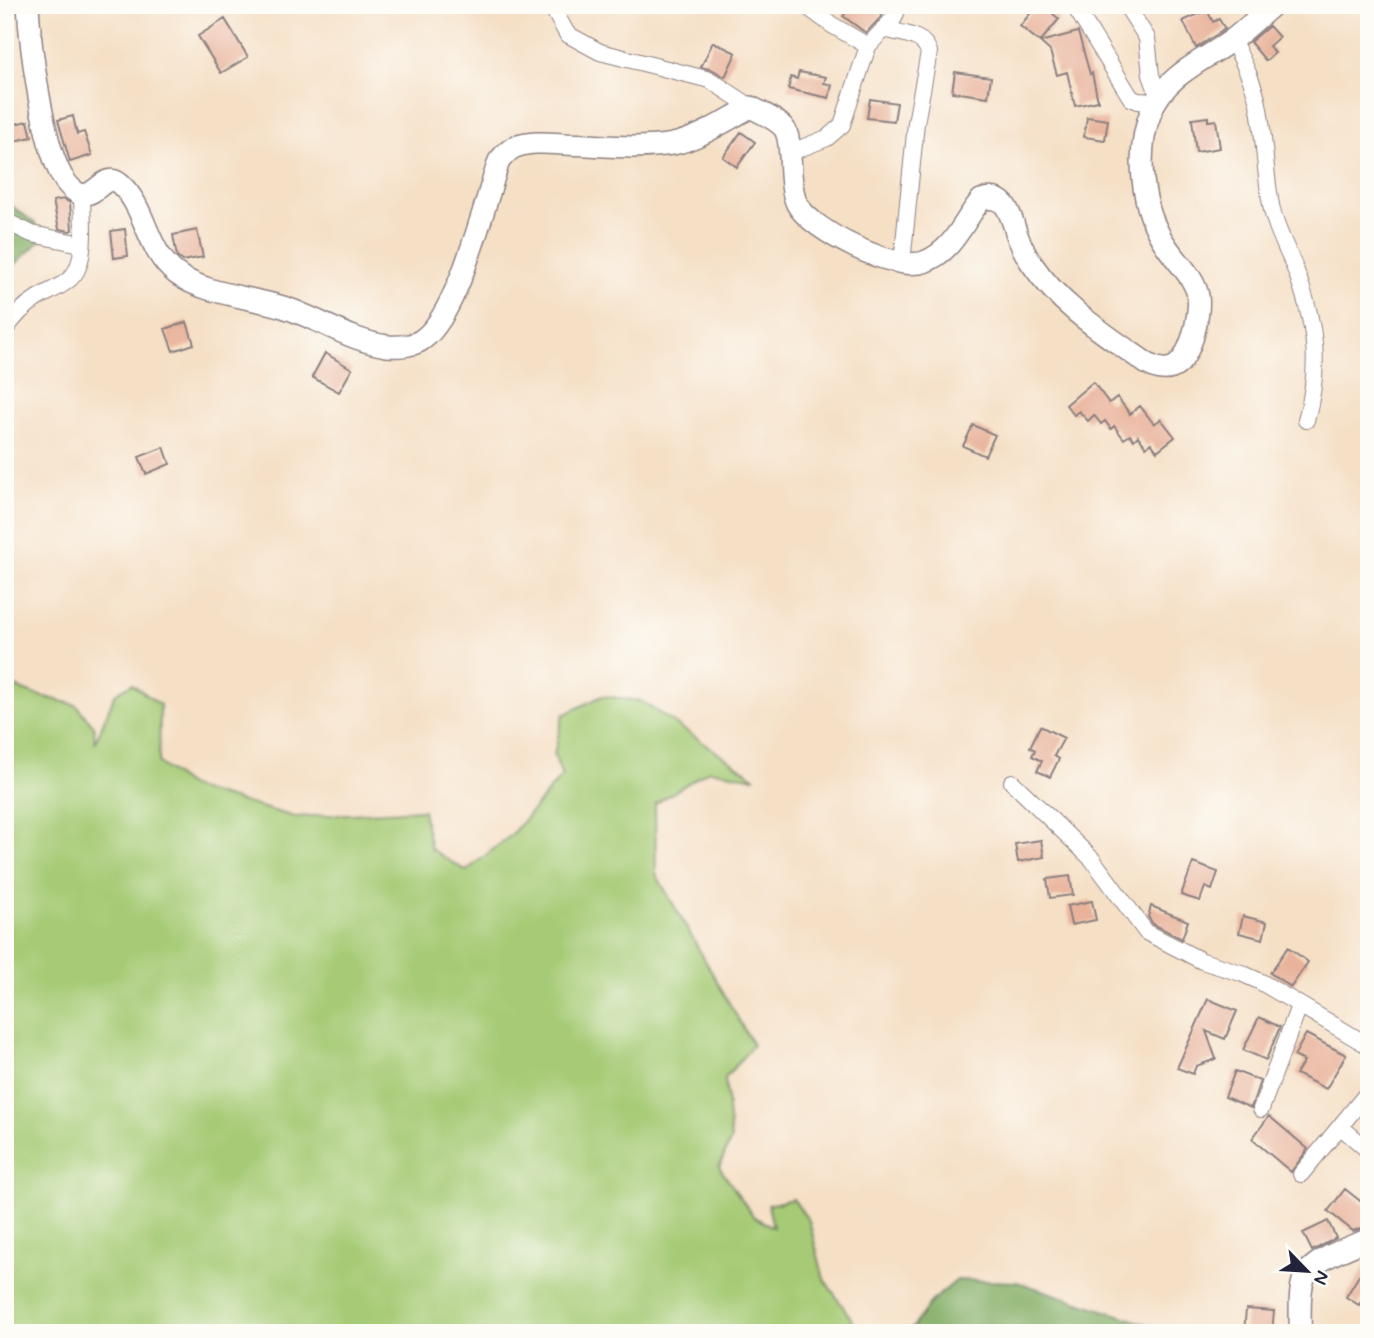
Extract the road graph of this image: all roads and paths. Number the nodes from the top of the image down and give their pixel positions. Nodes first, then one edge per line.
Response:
1 (28, 5) edge
2 (551, 5) edge
3 (804, 5) edge
4 (899, 5) edge
5 (1074, 5) edge
6 (1126, 5) edge
7 (1273, 5) edge
8 (883, 29) junction
9 (1232, 39) junction
10 (868, 46) junction
11 (1157, 99) junction
12 (751, 107) junction
13 (789, 153) junction
14 (82, 195) junction
15 (5, 221) edge
16 (81, 244) junction
17 (902, 263) junction
18 (5, 330) edge
19 (1306, 420) dead end
20 (1012, 782) dead end
21 (1299, 1006) junction
22 (1369, 1046) edge
23 (1369, 1091) edge
24 (1261, 1110) dead end
25 (1341, 1127) junction
26 (1369, 1151) edge
27 (1301, 1174) dead end
28 (1369, 1239) edge
29 (1300, 1333) edge

1 - 14 street
2 - 12 street
3 - 10 street
4 - 8 street
5 - 11 street
6 - 11 street
7 - 9 street
8 - 10 street
8 - 17 street
9 - 11 street
9 - 19 street
10 - 13 street
11 - 17 street
12 - 13 street
12 - 14 street
13 - 17 street
14 - 16 street
15 - 16 street
16 - 18 street
20 - 21 street
21 - 22 street
21 - 24 street
23 - 25 street
25 - 26 street
25 - 27 street
28 - 29 street

